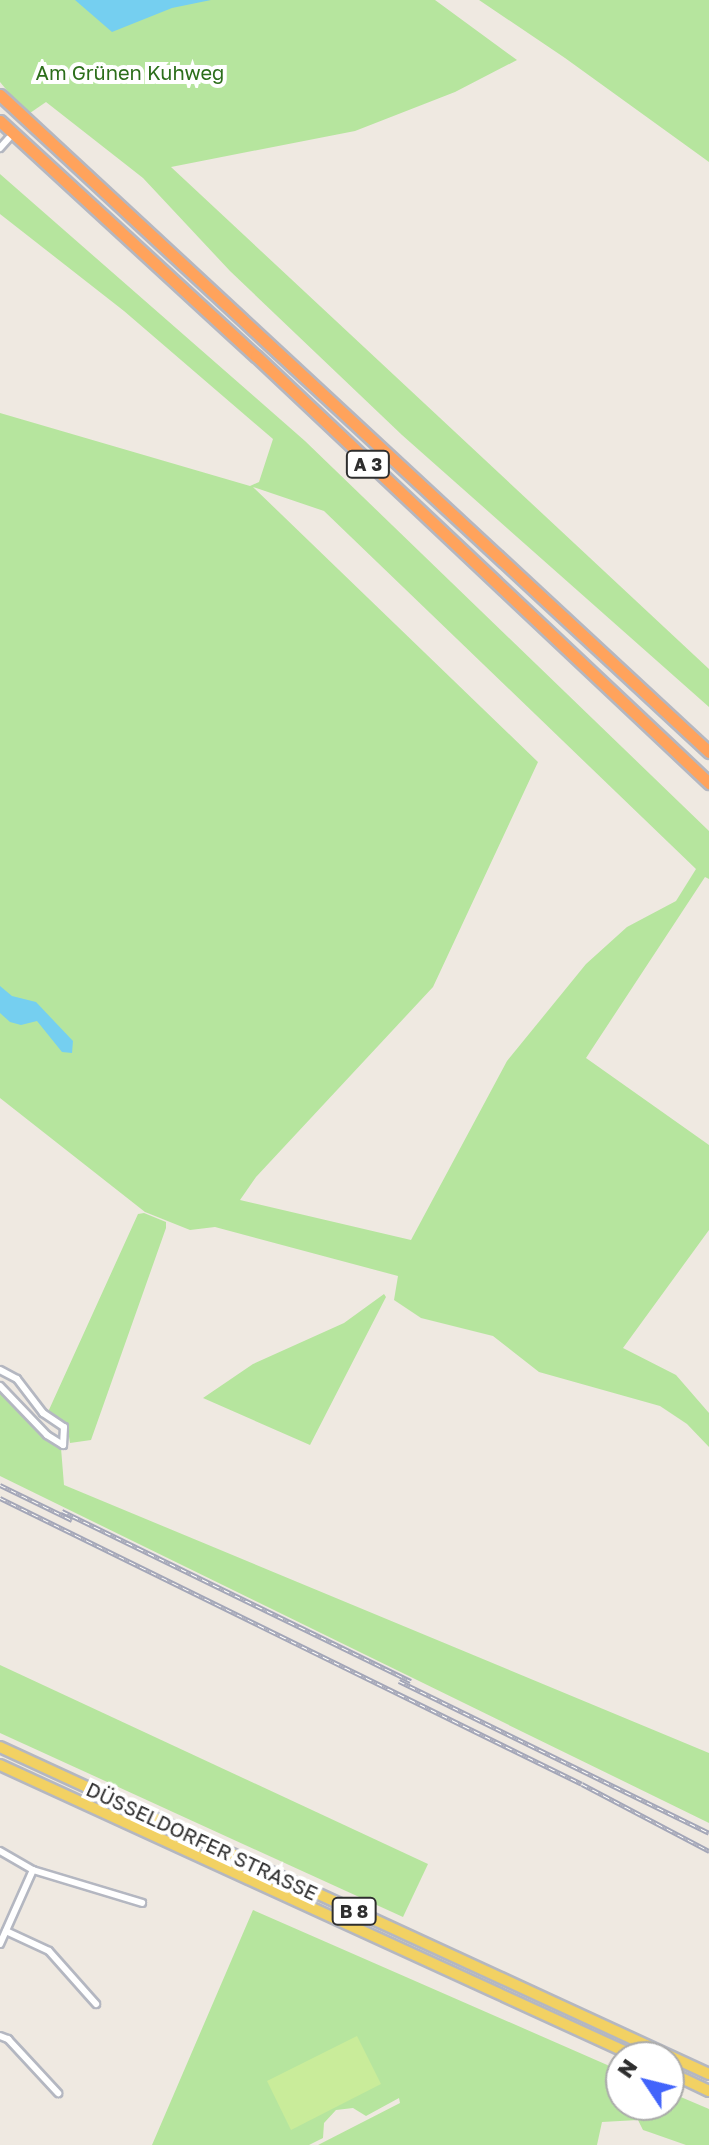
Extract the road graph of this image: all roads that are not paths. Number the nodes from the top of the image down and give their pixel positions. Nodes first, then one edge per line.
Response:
1 (0, 95) edge
2 (0, 121) edge
3 (9, 138) dead end
4 (0, 148) edge
5 (709, 752) edge
6 (709, 783) edge
7 (0, 1370) edge
8 (0, 1386) edge
9 (0, 1747) edge
10 (0, 1765) edge
11 (0, 1851) edge
12 (33, 1870) junction
13 (142, 1903) dead end
14 (6, 1931) junction
15 (0, 1944) edge
16 (96, 2004) dead end
17 (0, 2036) edge
18 (605, 2042) edge
19 (709, 2074) edge
20 (685, 2080) edge
21 (709, 2091) edge
22 (58, 2093) dead end

1 - 5 highway, A 3
2 - 6 highway, A 3
3 - 4 street
7 - 8 street
9 - 19 main road, DÜSSELDORFER STRASSE / B 8
10 - 18 main road, DÜSSELDORFER STRASSE / B 8
11 - 12 street
12 - 13 street
12 - 14 street
14 - 15 street
14 - 16 street
17 - 22 street
20 - 21 main road

